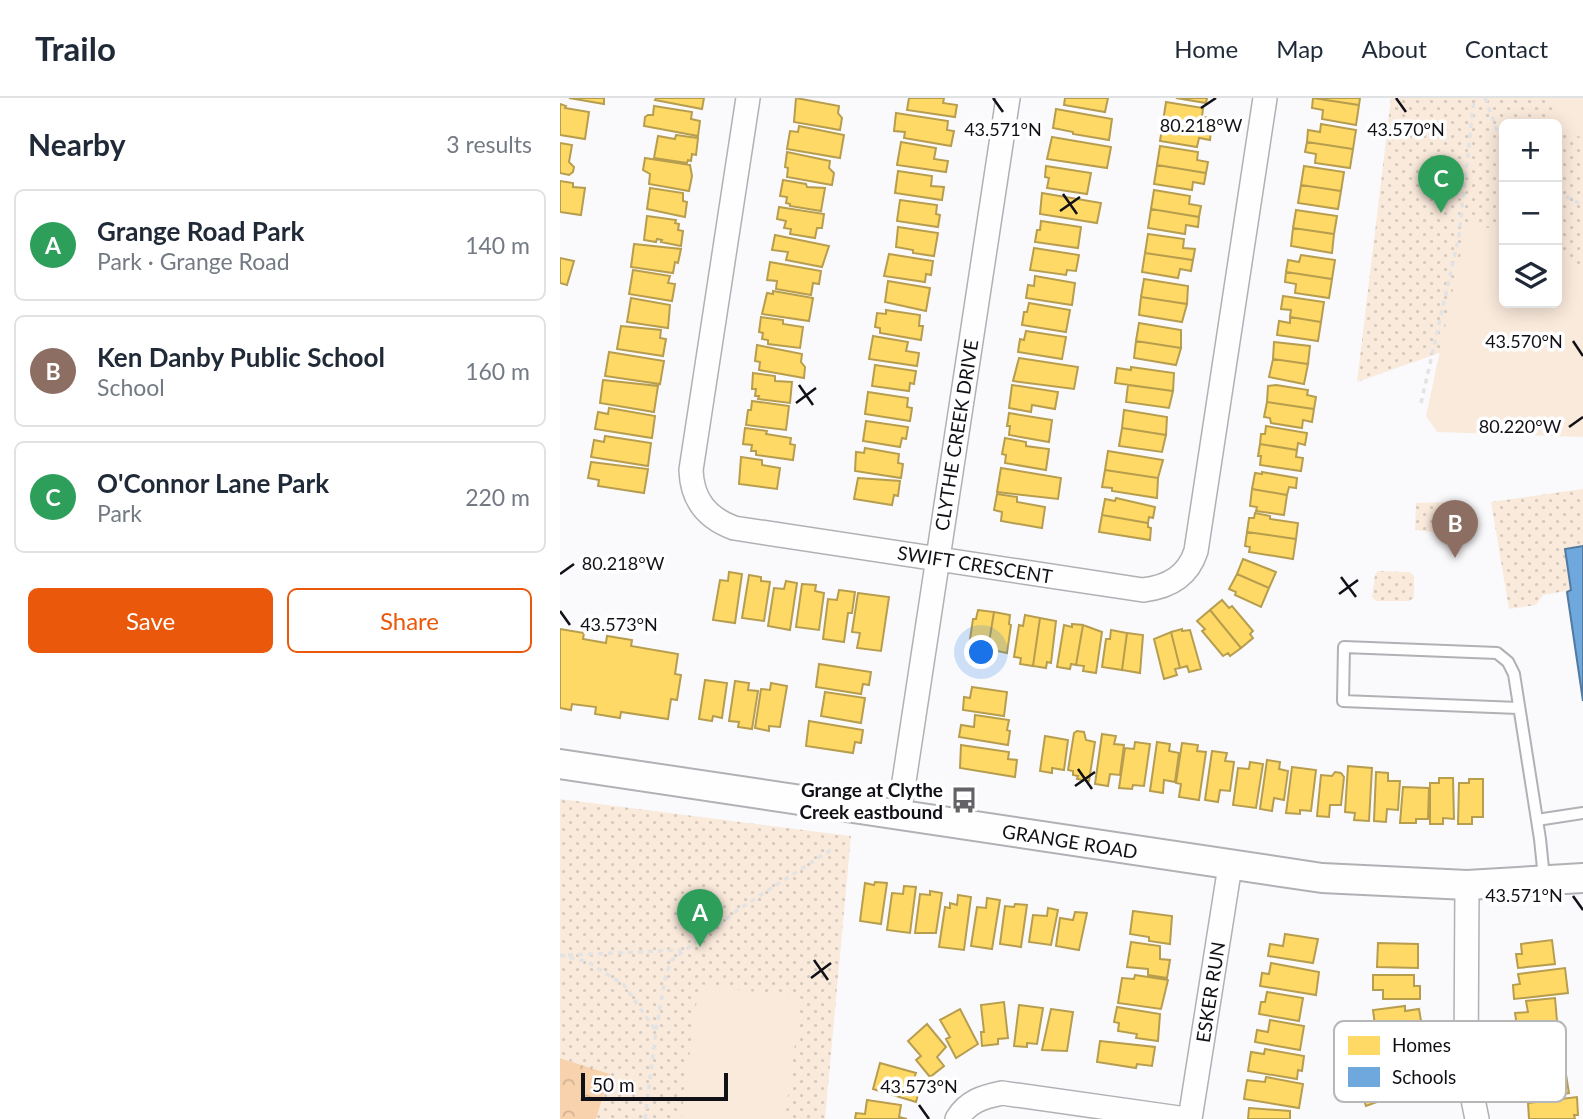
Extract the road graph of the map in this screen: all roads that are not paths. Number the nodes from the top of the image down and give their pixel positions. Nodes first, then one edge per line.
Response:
1 (748, 98) edge
2 (1008, 98) edge
3 (1265, 98) edge
4 (937, 558) junction
5 (1518, 708) junction
6 (560, 764) edge
7 (1583, 813) edge
8 (899, 814) junction
9 (1537, 820) junction
10 (1230, 866) junction
11 (1583, 878) edge
12 (1544, 881) junction
13 (1467, 884) junction
14 (1466, 1021) edge
15 (957, 1119) edge
16 (1188, 1119) edge

1 - 4 street, SWIFT CRESCENT
2 - 4 street, CLYTHE CREEK DRIVE
3 - 4 street, SWIFT CRESCENT
4 - 8 street, CLYTHE CREEK DRIVE
5 - 5 lane
5 - 9 lane
6 - 8 street, GRANGE ROAD
7 - 9 lane
8 - 10 street, GRANGE ROAD
9 - 12 lane
10 - 13 street, GRANGE ROAD
10 - 16 street, ESKER RUN
11 - 12 street, GRANGE ROAD
12 - 13 street, GRANGE ROAD
13 - 14 street
15 - 16 street

